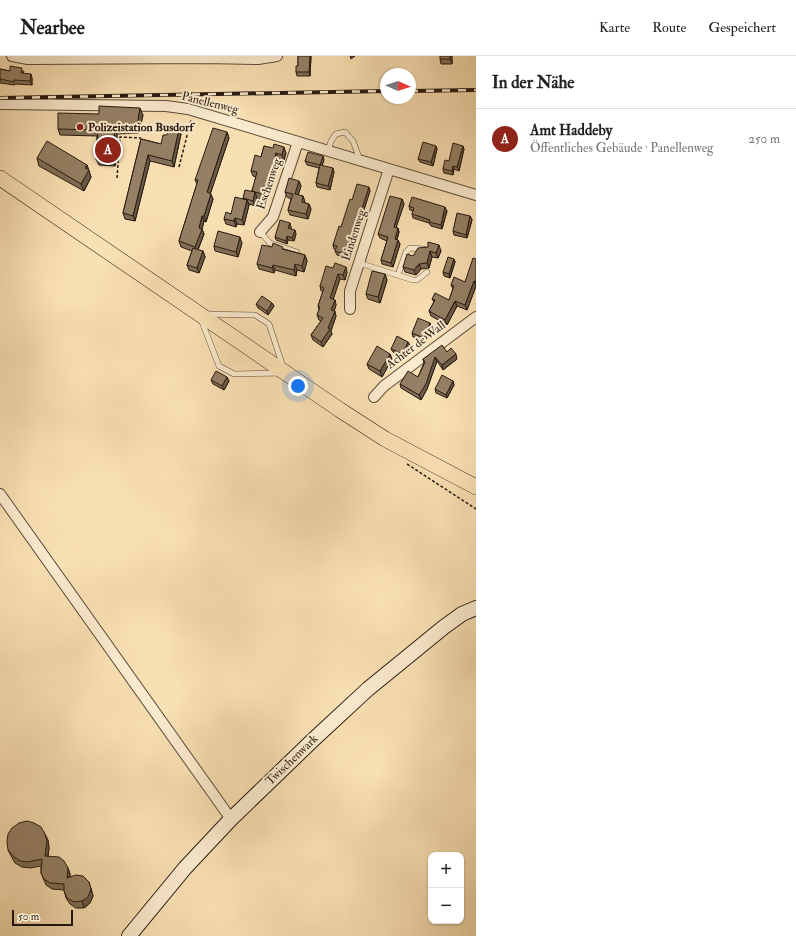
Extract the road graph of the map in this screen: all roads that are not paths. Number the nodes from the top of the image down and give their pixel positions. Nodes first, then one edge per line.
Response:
1 (12, 56) edge
2 (277, 56) edge
3 (205, 57) edge
4 (0, 104) edge
5 (298, 142) junction
6 (328, 151) junction
7 (360, 160) junction
8 (389, 169) junction
9 (0, 178) edge
10 (476, 195) edge
11 (260, 232) joint
12 (427, 250) edge
13 (297, 252) edge
14 (359, 263) junction
15 (427, 272) dead end
16 (398, 276) junction
17 (350, 309) dead end
18 (199, 314) junction
19 (476, 317) edge
20 (285, 373) junction
21 (374, 397) dead end
22 (476, 487) edge
23 (0, 494) edge
24 (476, 608) edge
25 (231, 819) junction
26 (129, 936) edge

1 - 3 street
2 - 3 street
4 - 5 street, Panellenweg
5 - 6 street, Panellenweg
5 - 11 street, Eschenweg
6 - 7 street, Panellenweg
6 - 7 lane
7 - 8 street, Panellenweg
8 - 10 street, Panellenweg
8 - 14 street, Lindenweg
9 - 18 main road
11 - 13 lane
12 - 16 lane
14 - 16 lane
14 - 17 street, Lindenweg
15 - 16 lane
18 - 20 main road
18 - 20 lane
18 - 20 lane
19 - 21 street, Achter de Wall
20 - 22 main road
23 - 25 street
24 - 25 street, Twischenwark
25 - 26 street, Twischenwark

